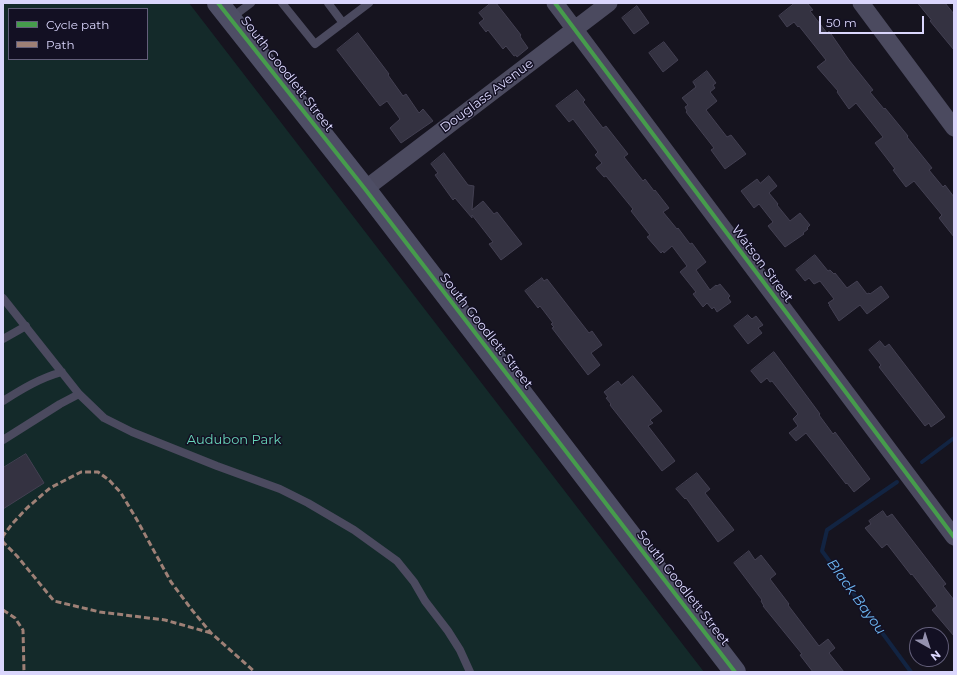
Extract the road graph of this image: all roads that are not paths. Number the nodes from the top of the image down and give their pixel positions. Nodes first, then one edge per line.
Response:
1 (251, 3) edge
2 (282, 3) edge
3 (328, 3) edge
4 (369, 3) edge
5 (555, 3) edge
6 (609, 3) edge
7 (860, 3) edge
8 (224, 11) edge
9 (343, 23) junction
10 (575, 29) junction
11 (954, 128) edge
12 (365, 189) junction
13 (3, 298) edge
14 (26, 326) junction
15 (3, 339) edge
16 (62, 372) junction
17 (79, 394) junction
18 (3, 401) edge
19 (3, 440) edge
20 (954, 537) edge
21 (470, 672) edge
22 (735, 672) edge

1 - 8 lane
2 - 9 lane
3 - 9 lane
4 - 9 lane
5 - 10 street, Watson Street
6 - 10 street, Douglass Avenue
7 - 11 street
8 - 12 main road, South Goodlett Street
10 - 12 street, Douglass Avenue
10 - 20 street, Watson Street
12 - 22 main road, South Goodlett Street
13 - 14 lane
14 - 15 lane
14 - 16 lane
16 - 17 lane
16 - 18 lane
17 - 19 lane
17 - 21 lane

